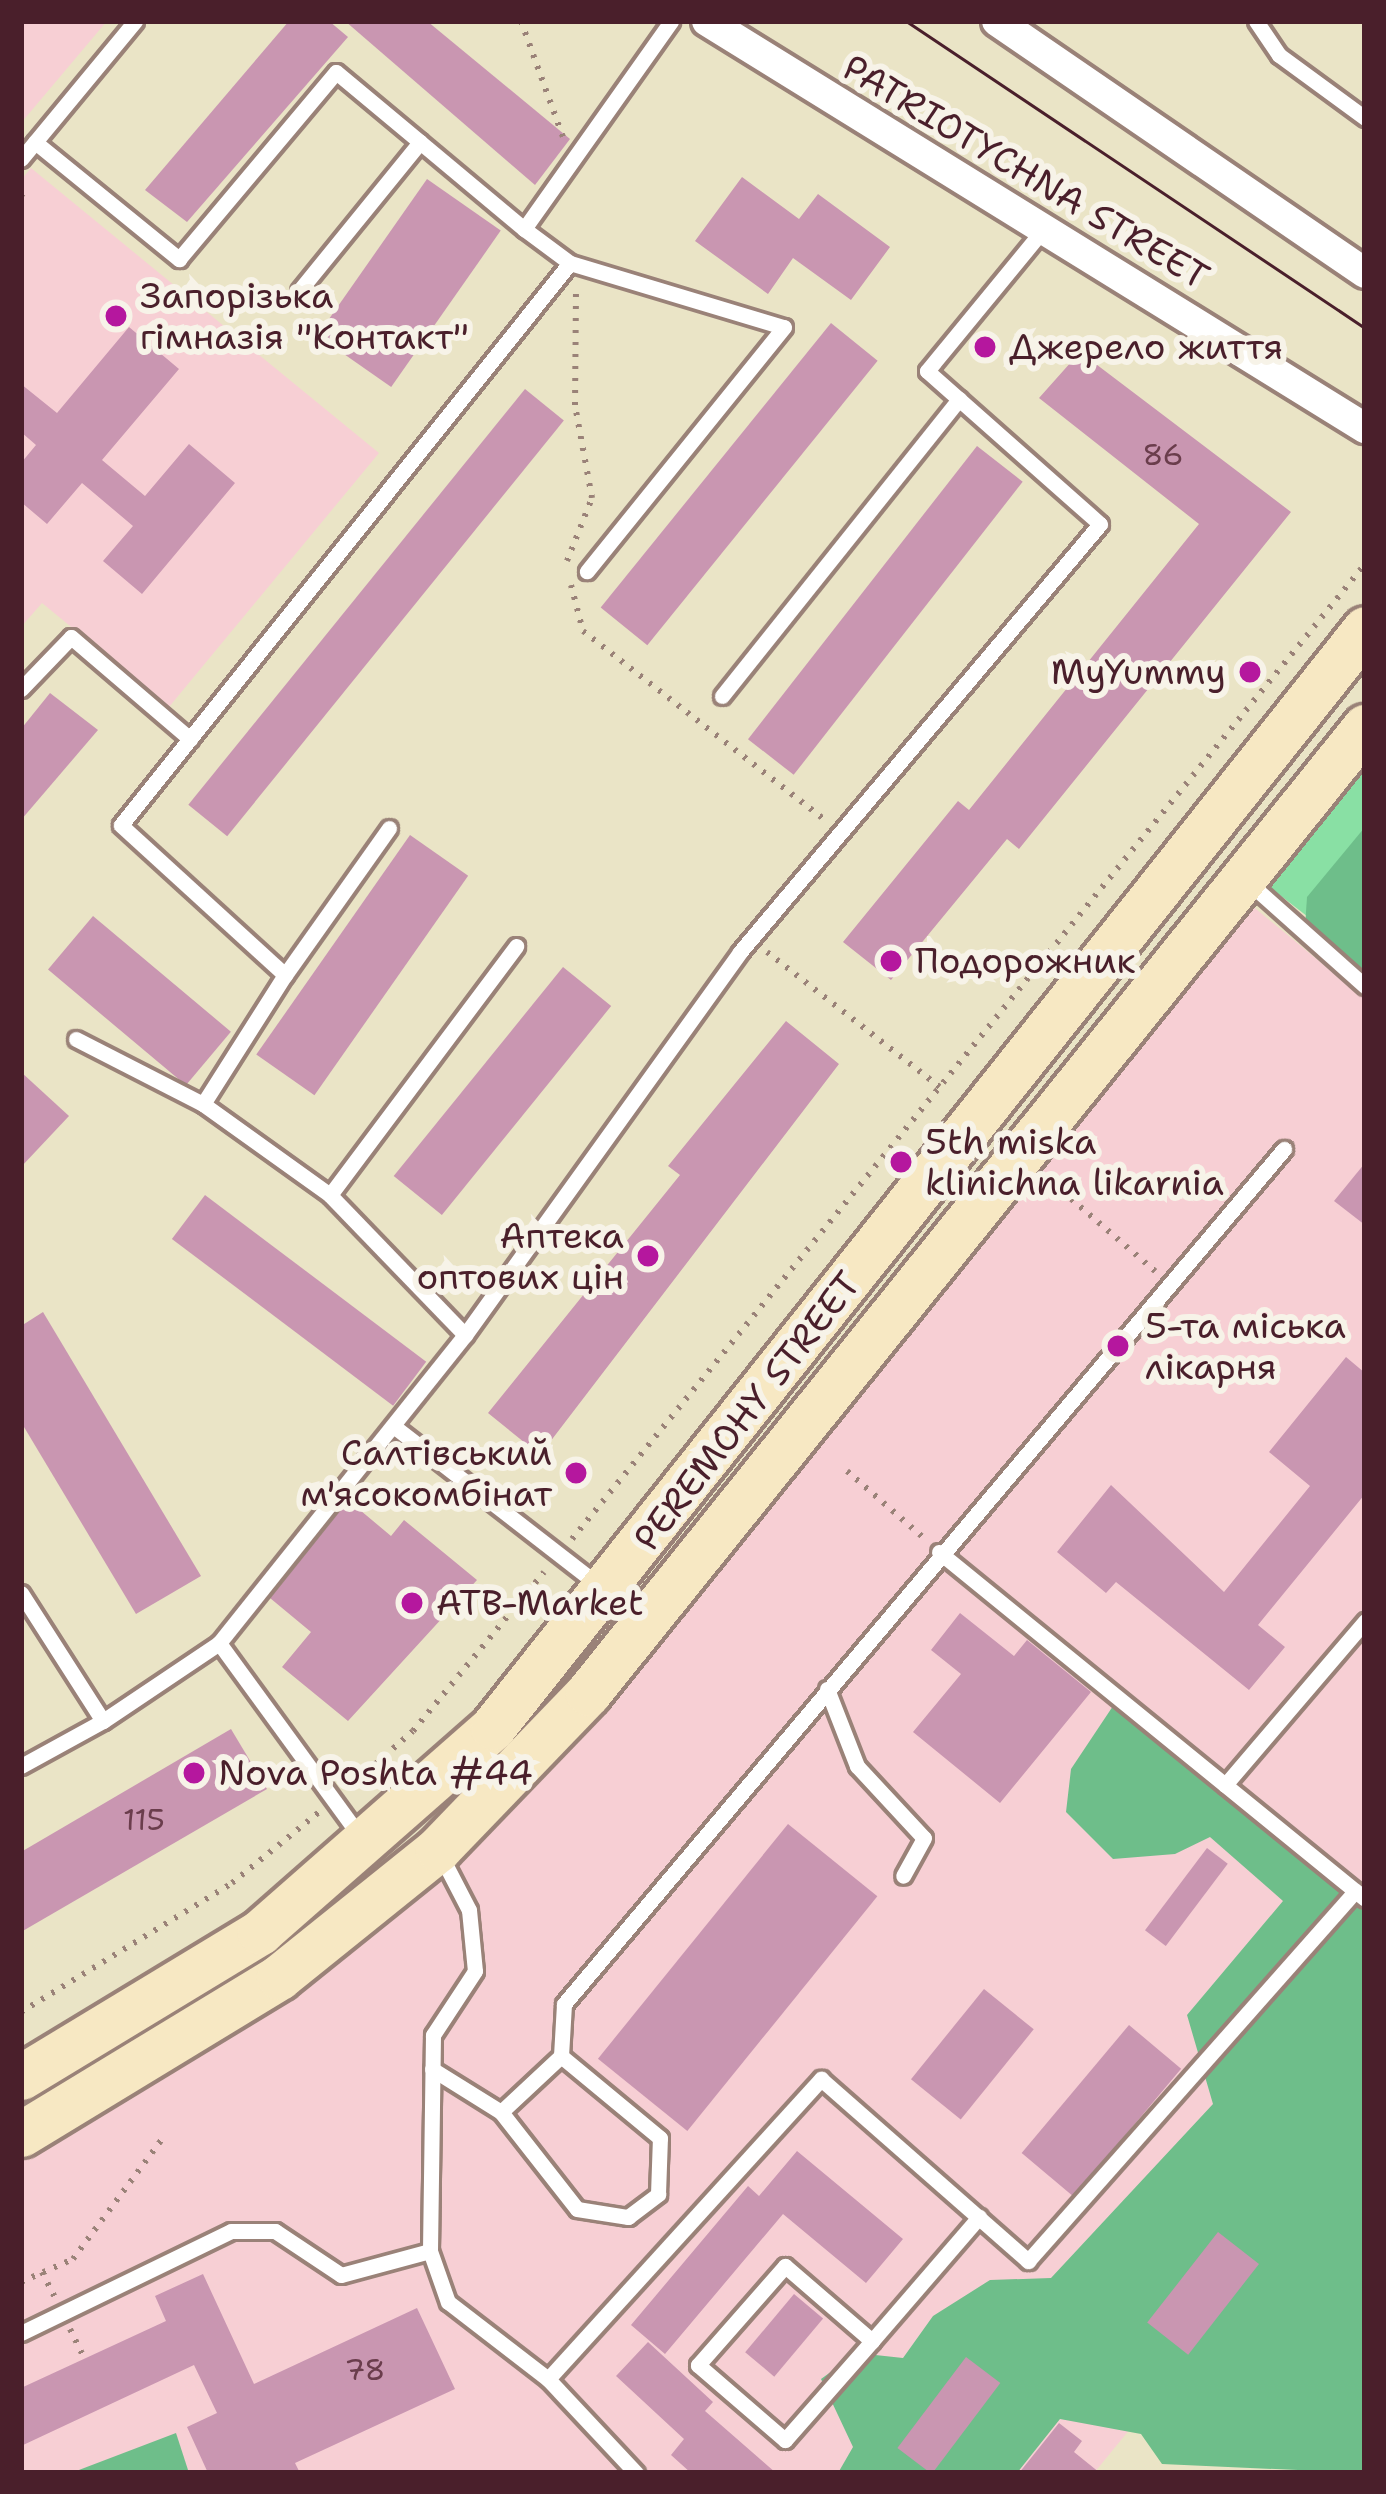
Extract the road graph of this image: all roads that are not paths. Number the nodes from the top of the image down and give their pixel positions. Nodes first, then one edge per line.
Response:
1 (135, 21) edge
2 (671, 21) edge
3 (707, 21) edge
4 (997, 21) edge
5 (1256, 21) edge
6 (1365, 118) edge
7 (35, 142) junction
8 (420, 142) junction
9 (21, 159) edge
10 (524, 229) junction
11 (1043, 230) junction
12 (570, 262) junction
13 (1365, 273) edge
14 (299, 291) dead end
15 (958, 399) junction
16 (1365, 428) edge
17 (587, 571) dead end
18 (1365, 629) edge
19 (21, 689) edge
20 (722, 696) dead end
21 (1365, 727) edge
22 (190, 739) junction
23 (389, 828) dead end
24 (1168, 871) junction
25 (1231, 895) junction
26 (517, 946) dead end
27 (285, 975) junction
28 (1365, 986) edge
29 (76, 1039) dead end
30 (203, 1103) junction
31 (1284, 1149) dead end
32 (330, 1196) junction
33 (464, 1336) junction
34 (396, 1428) junction
35 (939, 1552) junction
36 (609, 1591) junction
37 (21, 1593) edge
38 (1365, 1622) edge
39 (219, 1643) junction
40 (827, 1689) junction
41 (103, 1721) junction
42 (21, 1766) edge
43 (1225, 1785) junction
44 (368, 1846) junction
45 (438, 1850) junction
46 (903, 1876) dead end
47 (1360, 1895) edge
48 (561, 2056) junction
49 (432, 2068) junction
50 (21, 2077) edge
51 (501, 2112) junction
52 (21, 2134) edge
53 (979, 2217) junction
54 (430, 2251) junction
55 (21, 2333) edge
56 (872, 2341) junction
57 (548, 2379) junction
58 (636, 2473) edge

1 - 7 lane
2 - 10 lane
3 - 11 street, PATRIOTYCHNA STREET
4 - 13 street
5 - 6 lane
7 - 8 lane
7 - 9 lane
8 - 10 lane
8 - 14 lane
10 - 12 lane
11 - 15 lane
11 - 16 street, PATRIOTYCHNA STREET
12 - 17 lane
12 - 22 lane
15 - 20 lane
15 - 33 lane
18 - 24 main road, PEREMOHY STREET
19 - 22 lane
21 - 25 main road, PEREMOHY STREET
22 - 27 lane
23 - 27 lane
24 - 25 main road
24 - 36 main road, PEREMOHY STREET
25 - 28 lane
25 - 45 main road, PEREMOHY STREET
26 - 32 lane
27 - 30 lane
29 - 30 lane
30 - 32 lane
31 - 35 lane
32 - 33 lane
33 - 34 lane
34 - 36 lane
34 - 39 lane
35 - 40 lane
35 - 43 lane
36 - 44 main road, PEREMOHY STREET
37 - 41 lane
38 - 43 lane
39 - 41 lane
39 - 44 lane
40 - 46 lane
40 - 48 lane
41 - 42 lane
43 - 47 lane
44 - 50 main road, PEREMOHY STREET
45 - 49 lane
45 - 52 main road, PEREMOHY STREET
47 - 53 lane
48 - 51 lane
48 - 51 lane
49 - 51 lane
49 - 54 lane
53 - 56 lane
53 - 57 lane
54 - 55 lane
54 - 57 lane
56 - 56 lane
57 - 58 lane

